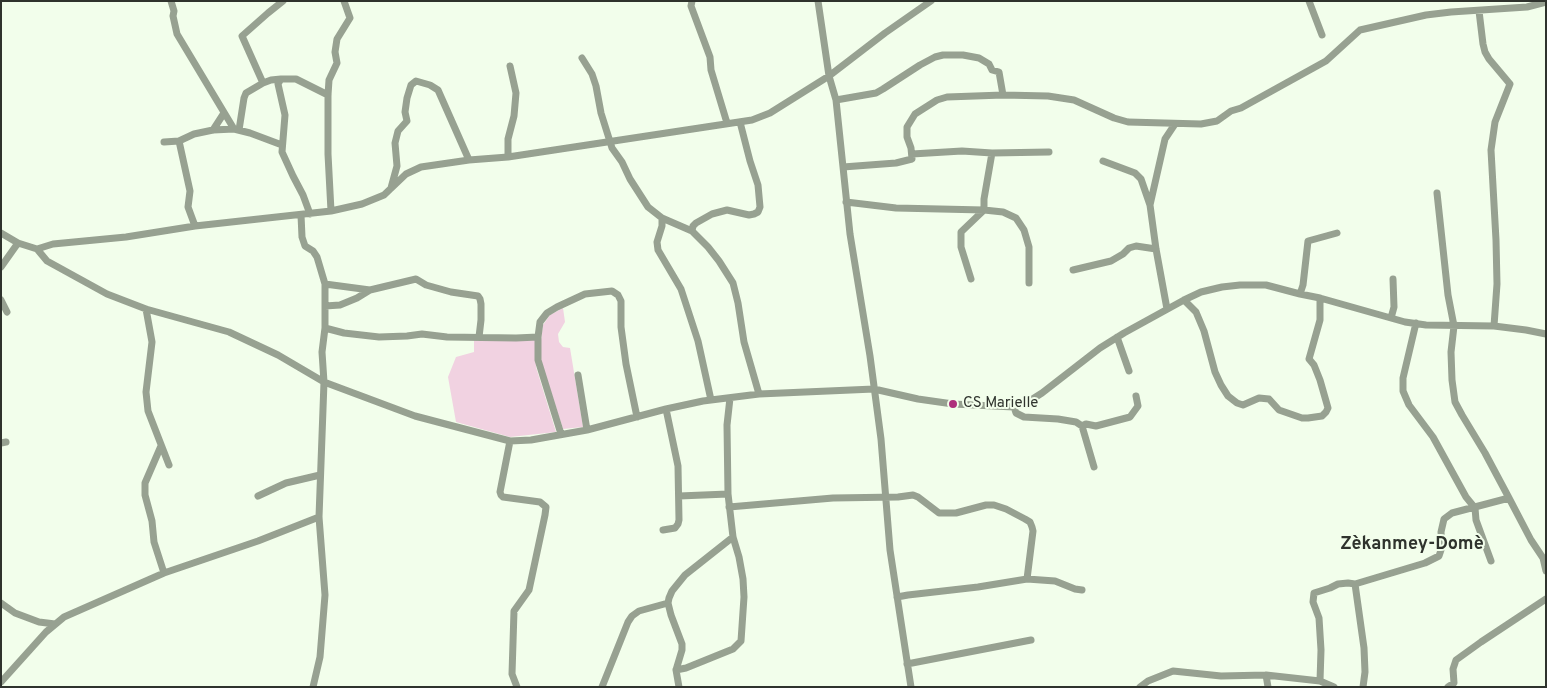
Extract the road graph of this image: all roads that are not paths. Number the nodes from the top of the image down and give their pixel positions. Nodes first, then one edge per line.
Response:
1 (171, 1) edge
2 (284, 1) edge
3 (344, 1) edge
4 (692, 1) edge
5 (818, 1) edge
6 (931, 1) edge
7 (1309, 1) edge
8 (1546, 2) edge
9 (1479, 11) junction
10 (1322, 35) dead end
11 (582, 58) dead end
12 (510, 66) dead end
13 (828, 76) junction
14 (281, 79) junction
15 (263, 83) junction
16 (328, 94) junction
17 (1003, 95) junction
18 (836, 100) junction
19 (224, 113) junction
20 (740, 122) junction
21 (727, 123) junction
22 (1175, 124) junction
23 (213, 130) junction
24 (236, 130) junction
25 (609, 140) junction
26 (164, 142) dead end
27 (180, 142) junction
28 (282, 145) junction
29 (1049, 152) dead end
30 (992, 153) junction
31 (912, 154) junction
32 (508, 157) junction
33 (469, 160) junction
34 (1103, 161) dead end
35 (843, 167) junction
36 (391, 188) junction
37 (1437, 193) dead end
38 (846, 202) junction
39 (1150, 205) junction
40 (984, 210) junction
41 (331, 211) junction
42 (310, 214) junction
43 (301, 215) junction
44 (662, 218) junction
45 (195, 226) junction
46 (692, 231) junction
47 (1, 233) edge
48 (1337, 233) dead end
49 (18, 244) junction
50 (37, 249) junction
51 (1156, 249) junction
52 (1, 267) edge
53 (1073, 270) dead end
54 (972, 279) dead end
55 (1393, 279) dead end
56 (1029, 283) dead end
57 (325, 284) junction
58 (370, 290) junction
59 (1300, 294) junction
60 (1320, 298) junction
61 (1, 300) edge
62 (1184, 300) junction
63 (325, 306) junction
64 (146, 309) junction
65 (1167, 309) junction
66 (7, 312) dead end
67 (1392, 318) junction
68 (1416, 323) junction
69 (1454, 326) junction
70 (1494, 326) junction
71 (325, 328) junction
72 (1546, 334) edge
73 (479, 337) junction
74 (538, 337) junction
75 (1117, 337) junction
76 (1129, 371) dead end
77 (578, 375) dead end
78 (324, 382) junction
79 (874, 389) junction
80 (759, 394) junction
81 (1136, 396) dead end
82 (730, 398) junction
83 (711, 400) junction
84 (1014, 406) junction
85 (666, 408) junction
86 (637, 417) junction
87 (1082, 426) junction
88 (587, 430) junction
89 (561, 434) junction
90 (510, 441) junction
91 (161, 446) junction
92 (169, 465) dead end
93 (1094, 467) dead end
94 (320, 476) junction
95 (728, 494) junction
96 (258, 496) dead end
97 (679, 496) junction
98 (886, 497) junction
99 (1509, 498) junction
100 (729, 507) junction
101 (1475, 508) junction
102 (319, 517) junction
103 (663, 530) dead end
104 (733, 538) junction
105 (1491, 561) dead end
106 (1546, 571) edge
107 (164, 573) junction
108 (1027, 579) junction
109 (1355, 584) junction
110 (1082, 590) dead end
111 (897, 597) junction
112 (1546, 599) edge
113 (1, 603) edge
114 (668, 603) junction
115 (55, 624) junction
116 (1031, 640) dead end
117 (907, 664) junction
118 (676, 670) junction
119 (1266, 675) junction
120 (1, 682) edge
121 (1320, 682) junction
122 (313, 687) edge
123 (517, 687) edge
124 (602, 687) edge
125 (679, 687) edge
126 (911, 687) edge
127 (1140, 687) edge
128 (1268, 687) edge
129 (1334, 687) edge
130 (1363, 687) edge
131 (1448, 687) edge

1 - 19 street
2 - 15 street
3 - 16 street
4 - 21 street
5 - 13 street
6 - 13 street
7 - 10 street
8 - 9 street
9 - 22 street
9 - 70 street
11 - 25 street
12 - 32 street
13 - 18 street
13 - 20 street
14 - 15 street
14 - 16 street
14 - 28 street
15 - 24 street
16 - 41 street
17 - 18 street
17 - 22 street
17 - 31 street
18 - 35 street
19 - 23 street
19 - 24 street
20 - 21 street
20 - 46 street
21 - 25 street
22 - 39 street
23 - 24 street
23 - 27 street
24 - 28 street
25 - 32 street
25 - 44 street
26 - 27 street
27 - 45 street
28 - 42 street
29 - 30 street
30 - 31 street
30 - 40 street
31 - 35 street
32 - 33 street
33 - 36 street
33 - 36 street
34 - 39 street
35 - 38 street
36 - 41 street
37 - 69 street
38 - 40 street
38 - 79 street
39 - 51 street
40 - 54 street
40 - 56 street
41 - 42 street
42 - 43 street
43 - 45 street
43 - 57 street
44 - 46 street
44 - 83 street
45 - 50 street
46 - 80 street
47 - 49 street
48 - 59 street
49 - 50 street
49 - 52 street
50 - 64 street
51 - 53 street
51 - 65 street
55 - 67 street
57 - 58 street
57 - 63 street
58 - 63 street
58 - 73 street
59 - 60 street
59 - 62 street
60 - 62 street
60 - 67 street
61 - 66 street
62 - 65 street
63 - 71 street
64 - 78 street
64 - 91 street
65 - 75 street
67 - 68 street
68 - 69 street
68 - 101 street
69 - 70 street
69 - 99 street
70 - 72 street
71 - 73 street
71 - 78 street
73 - 74 street
74 - 86 street
74 - 89 street
75 - 76 street
75 - 84 street
77 - 88 street
78 - 90 street
78 - 94 street
79 - 80 street
79 - 84 street
79 - 98 street
80 - 82 street
81 - 87 street
82 - 83 street
82 - 95 street
83 - 85 street
84 - 87 street
85 - 86 street
85 - 97 street
86 - 88 street
87 - 93 street
88 - 89 street
89 - 90 street
90 - 123 street
91 - 92 street
91 - 107 street
94 - 96 street
94 - 102 street
95 - 97 street
95 - 100 street
97 - 103 street
98 - 100 street
98 - 108 street
98 - 111 street
99 - 101 street
99 - 106 street
100 - 104 street
101 - 105 street
101 - 109 street
102 - 107 street
102 - 122 street
104 - 114 street
104 - 118 street
107 - 115 street
108 - 110 street
108 - 111 street
109 - 121 street
109 - 130 street
111 - 117 street
112 - 131 street
113 - 115 street
114 - 118 street
114 - 124 street
115 - 120 street
116 - 117 street
117 - 126 street
118 - 125 street
119 - 121 street
119 - 127 street
119 - 128 street
121 - 129 street

